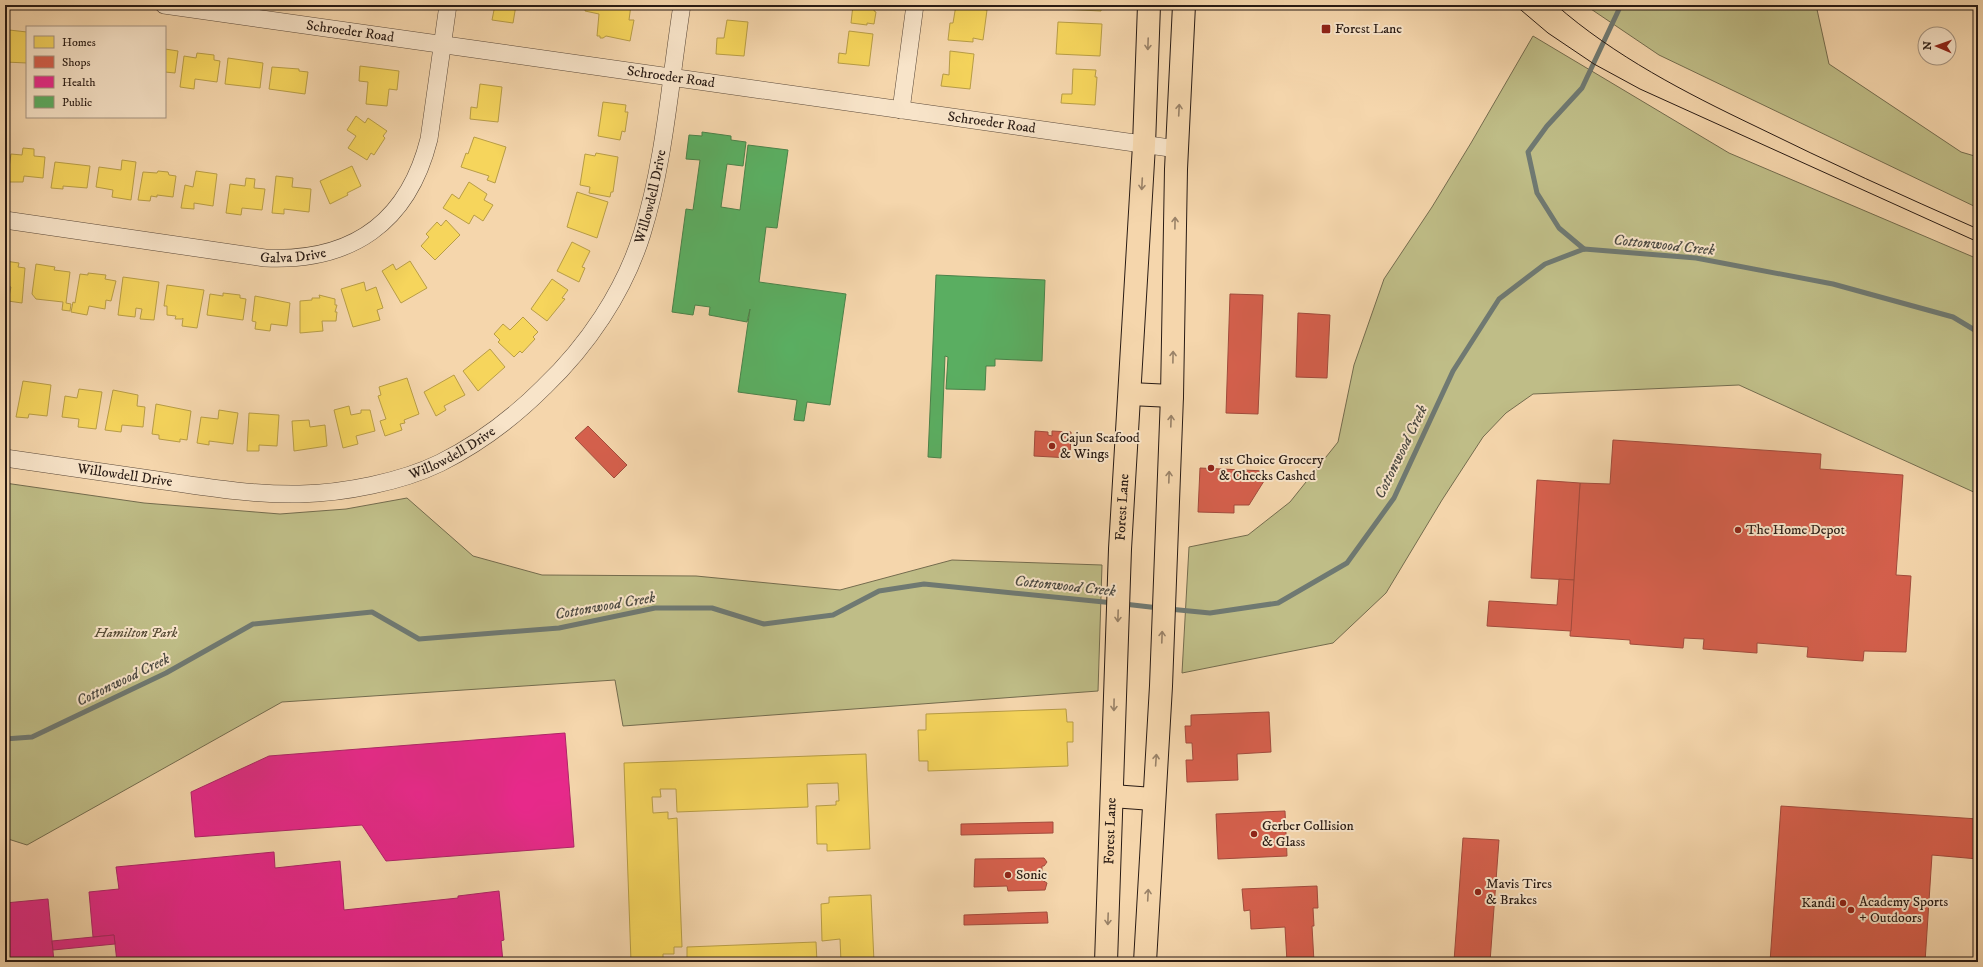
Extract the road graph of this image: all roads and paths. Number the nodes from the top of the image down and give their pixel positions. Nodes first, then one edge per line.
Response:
1 (164, 5) edge
2 (448, 5) edge
3 (682, 5) edge
4 (915, 5) edge
5 (1149, 5) edge
6 (1184, 5) edge
7 (442, 45) junction
8 (671, 77) junction
9 (901, 110) junction
10 (1144, 146) junction
11 (1177, 149) junction
12 (5, 220) edge
13 (1130, 394) junction
14 (1172, 396) junction
15 (5, 458) edge
16 (1112, 796) junction
17 (1153, 799) junction
18 (1111, 848) junction
19 (1106, 962) edge
20 (1121, 962) edge
21 (1145, 962) edge

1 - 7 street, Schroeder Road
2 - 7 street, Galva Drive
3 - 8 street, Willowdell Drive
4 - 9 street
5 -> 10 main road, Forest Lane
11 -> 6 main road
7 - 8 street, Schroeder Road
7 - 12 street, Galva Drive
8 - 9 street, Schroeder Road
8 - 15 street, Willowdell Drive
9 - 10 street, Schroeder Road
10 - 11 street, Schroeder Road
10 -> 13 main road, Forest Lane
14 -> 11 main road
13 - 14 main road
13 -> 16 main road, Forest Lane
17 -> 14 main road
16 - 17 main road
16 - 18 main road, Forest Lane
21 -> 17 main road
18 -> 19 main road, Forest Lane
18 - 20 main road

